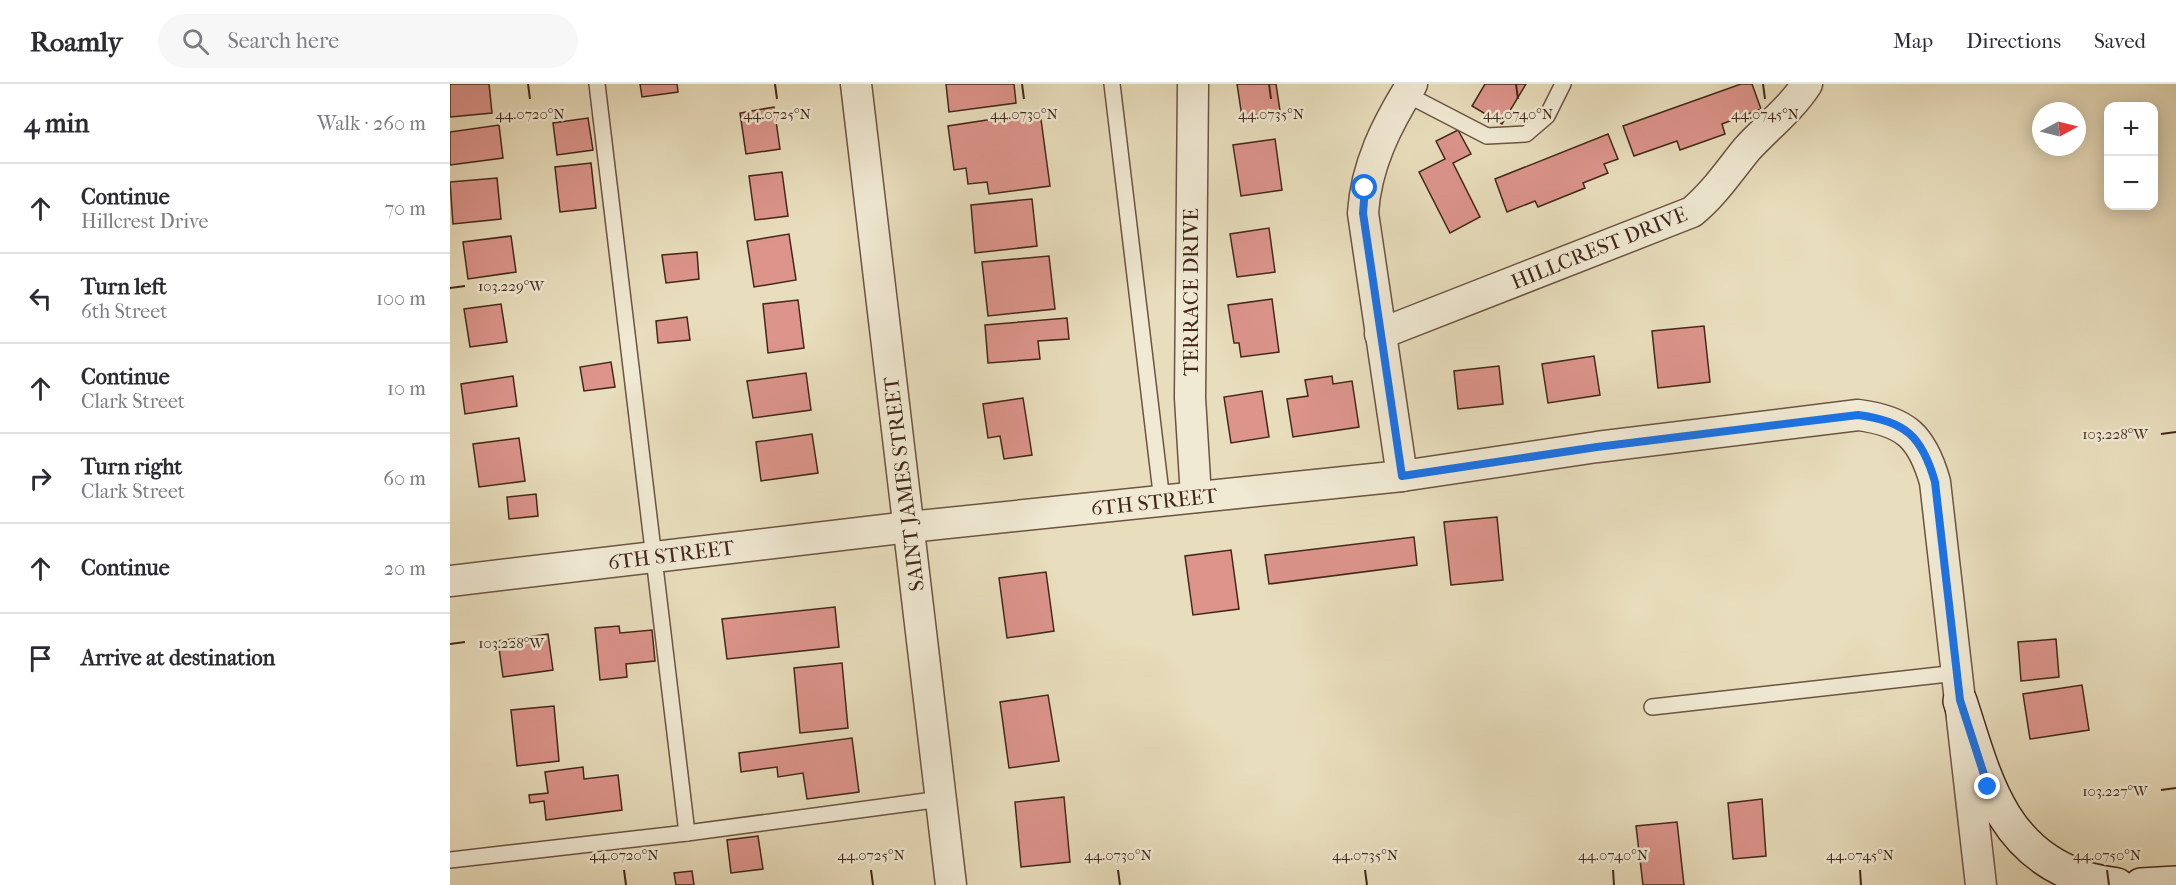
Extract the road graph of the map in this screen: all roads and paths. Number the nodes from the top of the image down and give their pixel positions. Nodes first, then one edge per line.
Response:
1 (597, 84) edge
2 (856, 84) edge
3 (1112, 84) edge
4 (1563, 84) edge
5 (1807, 84) edge
6 (1193, 86) dead end
7 (1409, 89) edge
8 (1380, 334) junction
9 (1402, 476) junction
10 (1196, 497) junction
11 (1162, 501) junction
12 (909, 526) junction
13 (654, 557) junction
14 (450, 581) edge
15 (1959, 687) junction
16 (1652, 707) dead end
17 (941, 799) junction
18 (687, 833) junction
19 (450, 860) edge
20 (2176, 883) edge
21 (951, 885) edge
22 (1981, 885) edge
23 (2117, 885) edge
24 (2141, 885) edge

1 - 13 lane
2 - 12 street, SAINT JAMES STREET
3 - 11 lane
4 - 7 lane
5 - 8 street, HILLCREST DRIVE
6 - 10 street, TERRACE DRIVE
7 - 8 street
8 - 9 street
9 - 10 street, 6TH STREET
9 - 15 street, 6TH STREET
10 - 11 street, 6TH STREET
11 - 12 street, 6TH STREET
12 - 13 street, 6TH STREET
12 - 17 street, SAINT JAMES STREET
13 - 14 street, 6TH STREET
13 - 18 lane
15 - 16 lane
15 - 22 street, 6TH STREET
15 - 23 main road
17 - 18 lane
17 - 21 street, SAINT JAMES STREET
18 - 19 lane
20 - 24 main road

